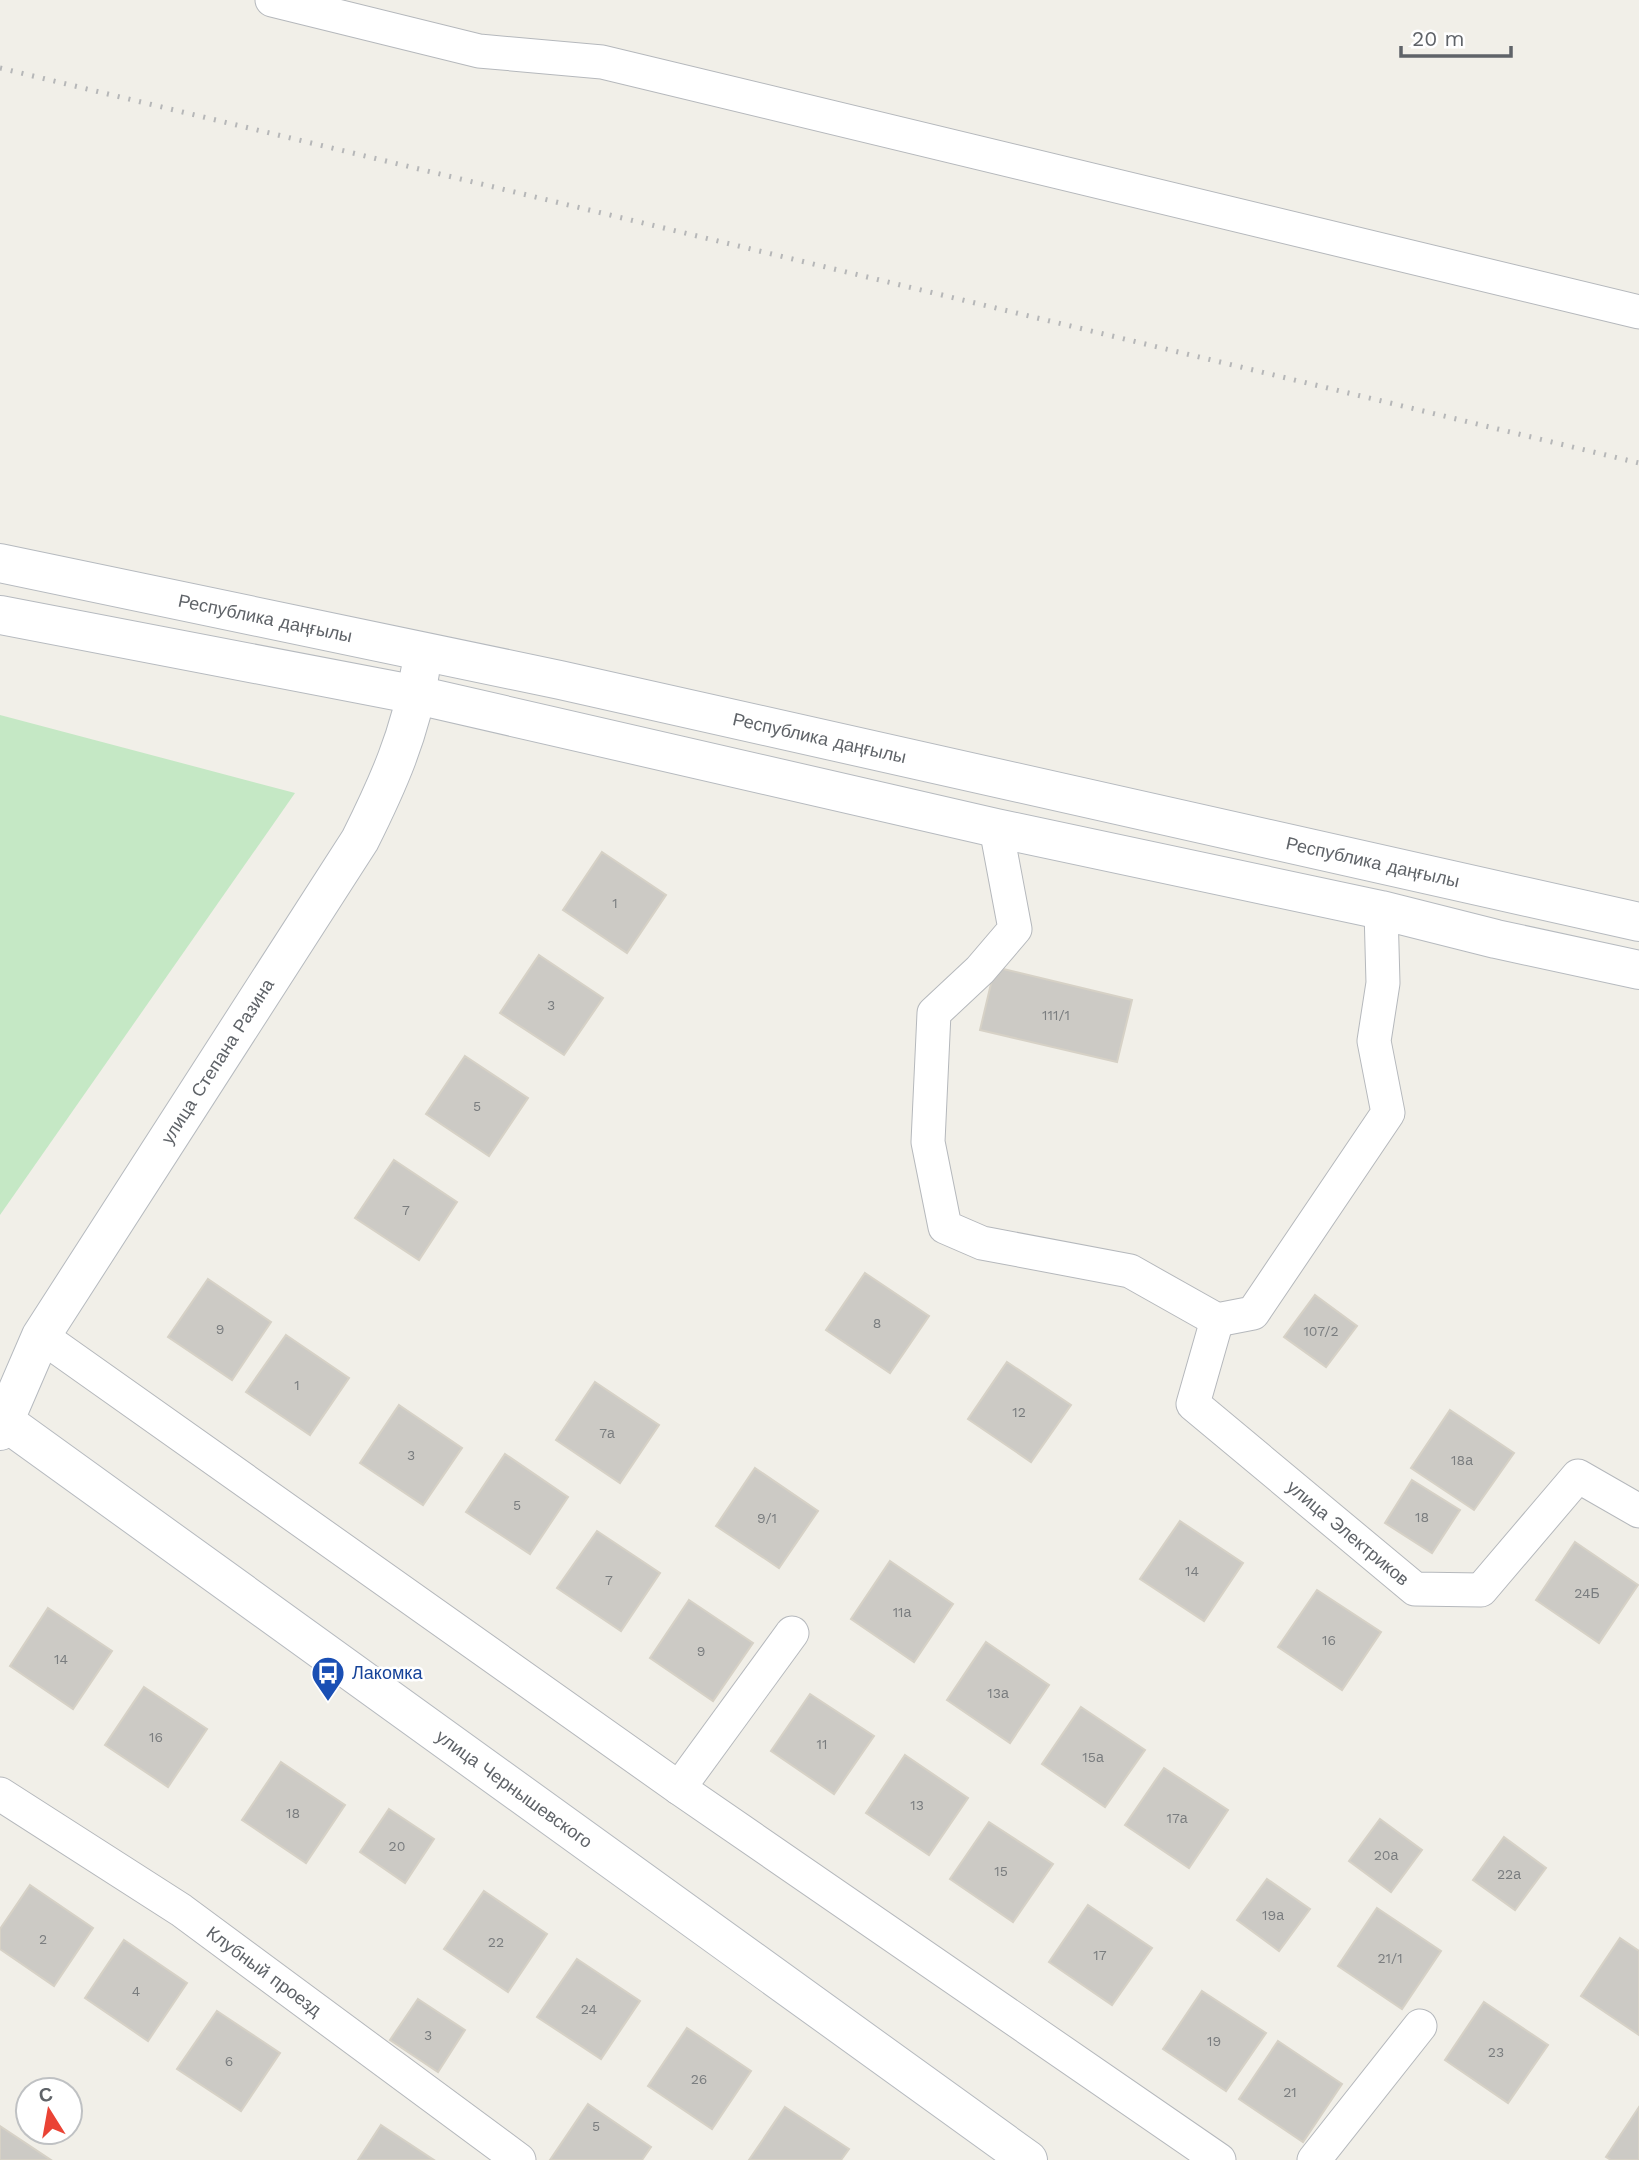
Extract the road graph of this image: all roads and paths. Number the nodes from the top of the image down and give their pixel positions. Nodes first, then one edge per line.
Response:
1 (272, 0) edge
2 (1639, 312) edge
3 (0, 563) edge
4 (0, 615) edge
5 (423, 651) junction
6 (417, 695) junction
7 (996, 828) junction
8 (1381, 910) junction
9 (1639, 922) edge
10 (1639, 970) edge
11 (1217, 1320) junction
12 (41, 1336) junction
13 (2, 1423) edge
14 (1639, 1511) edge
15 (792, 1633) dead end
16 (680, 1788) junction
17 (0, 1794) edge
18 (1420, 2026) dead end
19 (519, 2160) edge
20 (1028, 2160) edge
21 (1219, 2160) edge
22 (1314, 2160) edge

1 - 2 street
3 - 5 main road, Республика даңғылы
4 - 6 main road
5 - 6 main road, улица Степана Разина
5 - 9 main road, Республика даңғылы
6 - 7 main road
6 - 12 main road, улица Степана Разина
7 - 8 main road
7 - 11 street
8 - 10 main road
8 - 11 street
11 - 14 street, улица Электриков
12 - 13 main road, улица Степана Разина
12 - 16 street
13 - 20 main road, улица Чернышевского
15 - 16 street
16 - 21 street
17 - 19 street, Клубный проезд
18 - 22 street

